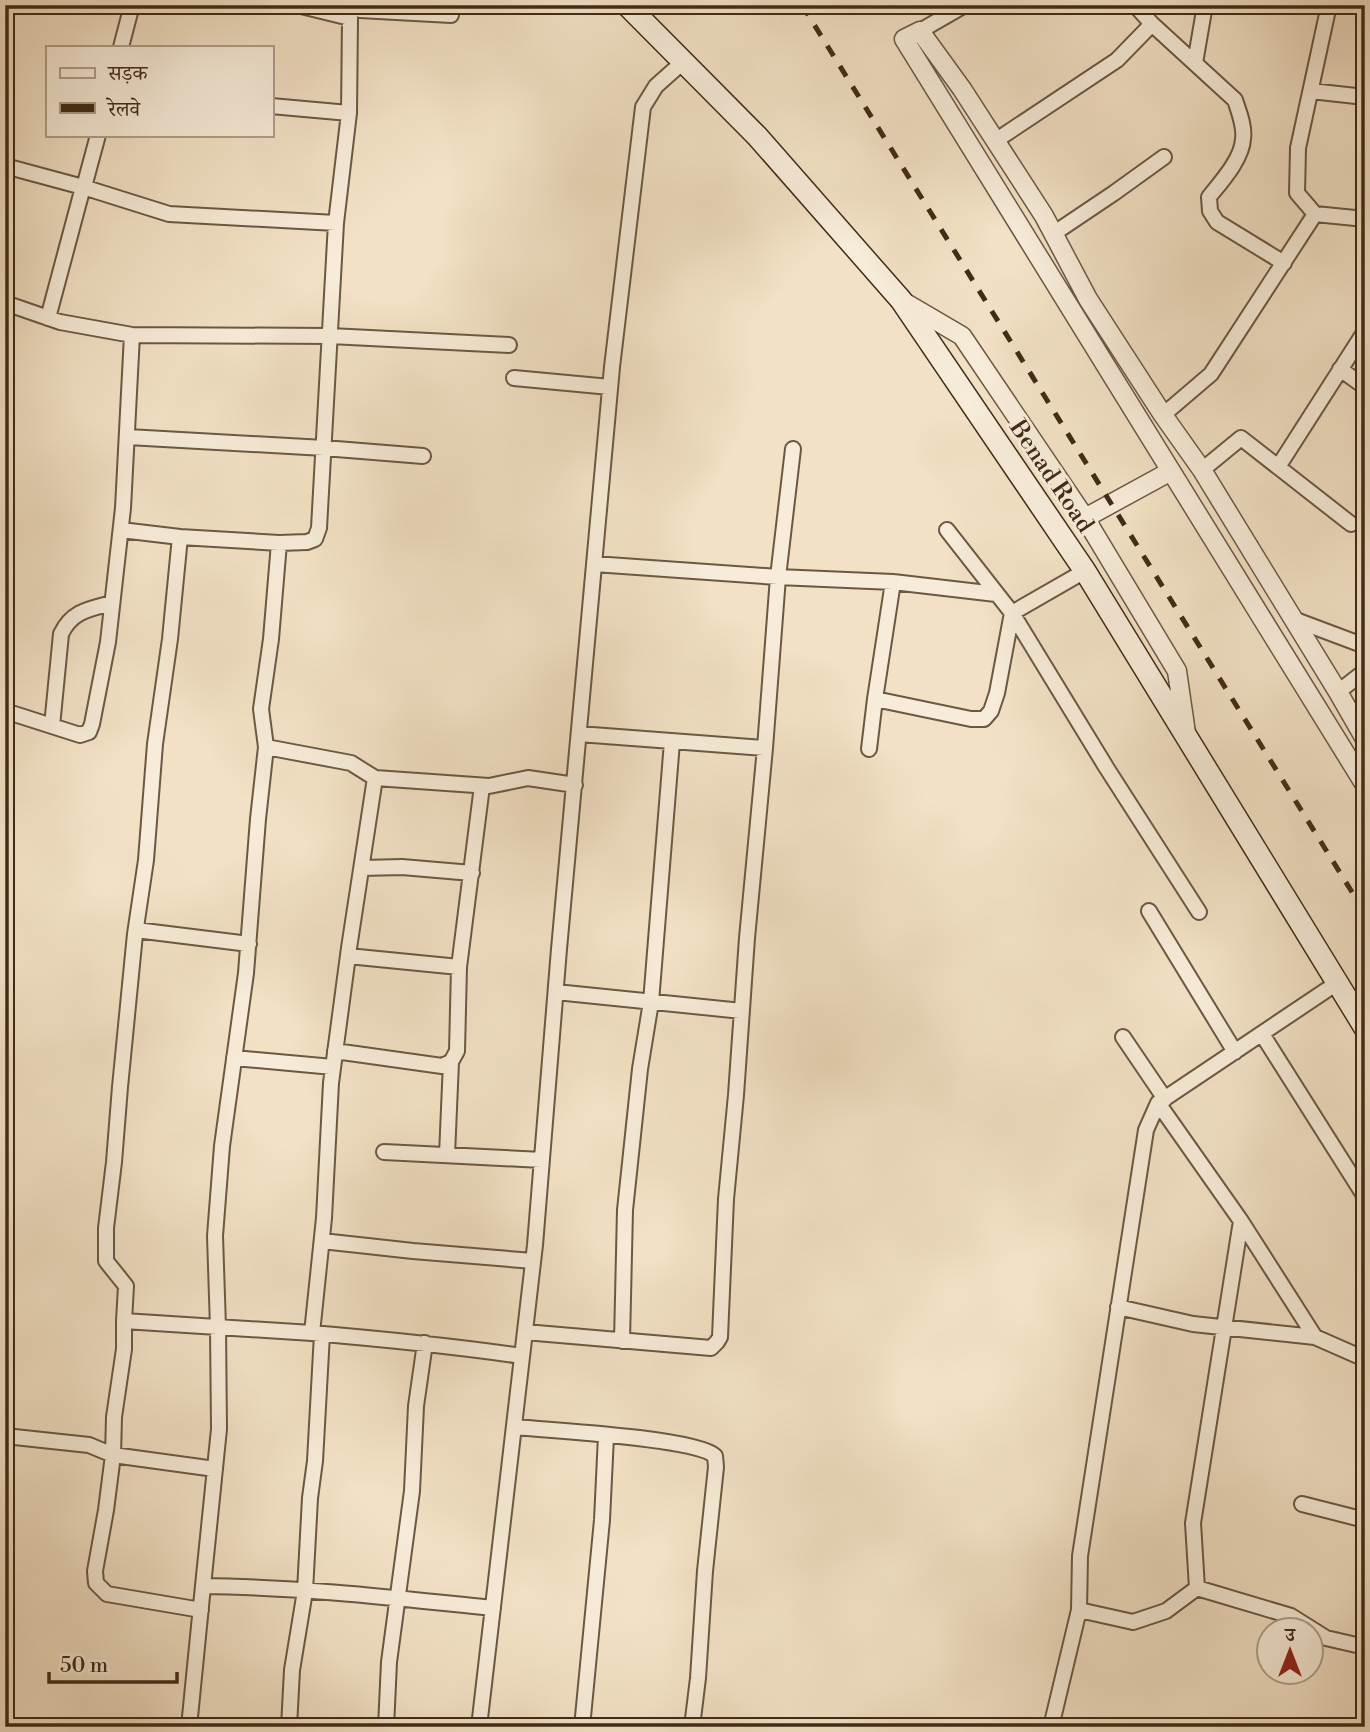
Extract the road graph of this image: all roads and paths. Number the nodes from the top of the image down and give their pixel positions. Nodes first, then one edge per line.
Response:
1 (131, 5) edge
2 (297, 5) edge
3 (627, 5) edge
4 (965, 5) edge
5 (1135, 5) edge
6 (1205, 5) edge
7 (1329, 5) edge
8 (358, 10) edge
9 (451, 15) dead end
10 (1152, 24) junction
11 (920, 31) junction
12 (121, 46) edge
13 (683, 62) junction
14 (1195, 63) junction
15 (1311, 91) junction
16 (1365, 97) edge
17 (273, 106) edge
18 (349, 113) junction
19 (98, 136) edge
20 (995, 141) junction
21 (1164, 157) dead end
22 (5, 166) edge
23 (84, 187) junction
24 (1315, 214) junction
25 (1365, 219) edge
26 (336, 223) junction
27 (1053, 234) junction
28 (1284, 262) junction
29 (901, 300) junction
30 (5, 303) edge
31 (48, 318) junction
32 (1365, 331) edge
33 (132, 335) junction
34 (330, 336) junction
35 (509, 345) dead end
36 (1340, 369) junction
37 (514, 378) dead end
38 (610, 387) junction
39 (1365, 387) edge
40 (1163, 415) junction
41 (128, 437) junction
42 (324, 448) junction
43 (793, 449) dead end
44 (423, 456) dead end
45 (1278, 467) junction
46 (1202, 470) junction
47 (1171, 471) junction
48 (1084, 518) junction
49 (1351, 524) dead end
50 (121, 530) junction
51 (947, 530) dead end
52 (180, 537) junction
53 (279, 543) junction
54 (594, 564) junction
55 (1085, 571) junction
56 (778, 577) junction
57 (893, 582) junction
58 (996, 594) junction
59 (113, 603) junction
60 (1012, 613) junction
61 (1293, 619) junction
62 (1365, 646) edge
63 (1365, 671) edge
64 (1338, 692) junction
65 (875, 699) junction
66 (5, 711) edge
67 (52, 726) junction
68 (579, 734) junction
69 (1187, 740) junction
70 (1365, 740) edge
71 (671, 742) junction
72 (266, 747) junction
73 (765, 748) junction
74 (869, 749) dead end
75 (375, 778) junction
76 (575, 785) junction
77 (1365, 785) edge
78 (482, 786) junction
79 (362, 867) junction
80 (472, 873) junction
81 (1149, 911) dead end
82 (1199, 912) dead end
83 (136, 930) junction
84 (249, 944) junction
85 (348, 956) junction
86 (459, 967) junction
87 (1337, 983) junction
88 (556, 992) junction
89 (651, 1002) junction
90 (742, 1011) junction
91 (1365, 1028) edge
92 (1262, 1034) junction
93 (1123, 1037) dead end
94 (335, 1051) junction
95 (1235, 1052) junction
96 (234, 1058) junction
97 (452, 1062) junction
98 (333, 1067) junction
99 (1161, 1101) junction
100 (384, 1152) dead end
101 (447, 1155) junction
102 (542, 1160) junction
103 (1365, 1197) edge
104 (1241, 1221) junction
105 (321, 1241) junction
106 (533, 1261) junction
107 (1118, 1307) junction
108 (124, 1321) junction
109 (218, 1327) junction
110 (1224, 1328) junction
111 (525, 1332) junction
112 (317, 1333) junction
113 (1315, 1337) junction
114 (622, 1341) junction
115 (425, 1343) junction
116 (522, 1356) junction
117 (1365, 1359) edge
118 (514, 1427) junction
119 (5, 1436) edge
120 (606, 1436) junction
121 (113, 1455) junction
122 (215, 1469) junction
123 (1302, 1504) dead end
124 (1365, 1520) edge
125 (203, 1586) junction
126 (1197, 1588) junction
127 (305, 1591) junction
128 (397, 1598) junction
129 (493, 1608) junction
130 (201, 1611) junction
131 (1079, 1611) junction
132 (1365, 1647) edge
133 (188, 1727) edge
134 (289, 1727) edge
135 (386, 1727) edge
136 (479, 1727) edge
137 (582, 1727) edge
138 (692, 1727) edge
139 (1051, 1727) edge

1 - 12 street
2 - 8 street
3 - 13 main road, Benad Road
4 - 11 street
5 - 10 street
6 - 14 street
7 - 15 street
8 - 9 street
8 - 18 street
10 - 14 street
10 - 20 street
11 - 20 street
11 - 47 street
13 - 29 main road, Benad Road
13 - 38 street
14 - 28 street
15 - 16 street
15 - 24 street
17 - 18 street
18 - 26 street
19 - 23 street
20 - 27 street
21 - 27 street
22 - 23 street
23 - 26 street
23 - 31 street
24 - 25 street
24 - 28 street
26 - 34 street
27 - 40 street
28 - 40 street
29 - 48 street
29 - 55 main road, Benad Road
30 - 31 street
31 - 33 street
32 - 36 street
33 - 34 street
33 - 41 street
34 - 35 street
34 - 42 street
36 - 39 street
36 - 45 street
37 - 38 street
38 - 54 street
40 - 46 street
41 - 42 street
41 - 50 street
42 - 44 street
42 - 53 street
43 - 56 street
45 - 46 street
45 - 49 street
46 - 61 street
47 - 48 street
47 - 77 street
48 - 69 street
50 - 52 street
50 - 59 street
51 - 58 street
52 - 53 street
52 - 83 street
53 - 72 street
54 - 56 street
54 - 68 street
55 - 60 street
55 - 69 main road, Benad Road
56 - 57 street
56 - 73 street
57 - 58 street
57 - 65 street
58 - 60 street
59 - 67 street
59 - 67 street
60 - 65 street
60 - 82 street
61 - 62 street
61 - 64 street
63 - 64 street
64 - 70 street
65 - 74 street
66 - 67 street
68 - 71 street
68 - 76 street
69 - 87 main road, Benad Road
71 - 73 street
71 - 89 street
72 - 75 street
72 - 84 street
73 - 90 street
75 - 78 street
75 - 79 street
76 - 78 street
76 - 88 street
78 - 80 street
79 - 80 street
79 - 85 street
80 - 86 street
81 - 95 street
83 - 84 street
83 - 108 street
84 - 96 street
85 - 86 street
85 - 94 street
86 - 97 street
87 - 91 main road, Benad Road
87 - 92 street
88 - 89 street
88 - 102 street
89 - 90 street
89 - 114 street
90 - 114 street
92 - 95 street
92 - 103 street
93 - 99 street
94 - 97 street
94 - 98 street
95 - 99 street
96 - 98 street
96 - 109 street
97 - 101 street
98 - 105 street
99 - 104 street
99 - 107 street
100 - 101 street
101 - 102 street
102 - 106 street
104 - 110 street
104 - 113 street
105 - 106 street
105 - 112 street
106 - 111 street
107 - 110 street
107 - 131 street
108 - 109 street
108 - 121 street
109 - 112 street
109 - 122 street
110 - 113 street
110 - 126 street
111 - 114 street
111 - 116 street
112 - 115 street
112 - 127 street
113 - 117 street
115 - 116 street
115 - 128 street
116 - 118 street
118 - 120 street
118 - 129 street
119 - 121 street
120 - 137 street
120 - 138 street
121 - 122 street
121 - 130 street
122 - 125 street
123 - 124 street
125 - 127 street
125 - 130 street
126 - 131 street
126 - 132 street
127 - 128 street
127 - 134 street
128 - 129 street
128 - 135 street
129 - 136 street
130 - 133 street
131 - 139 street

